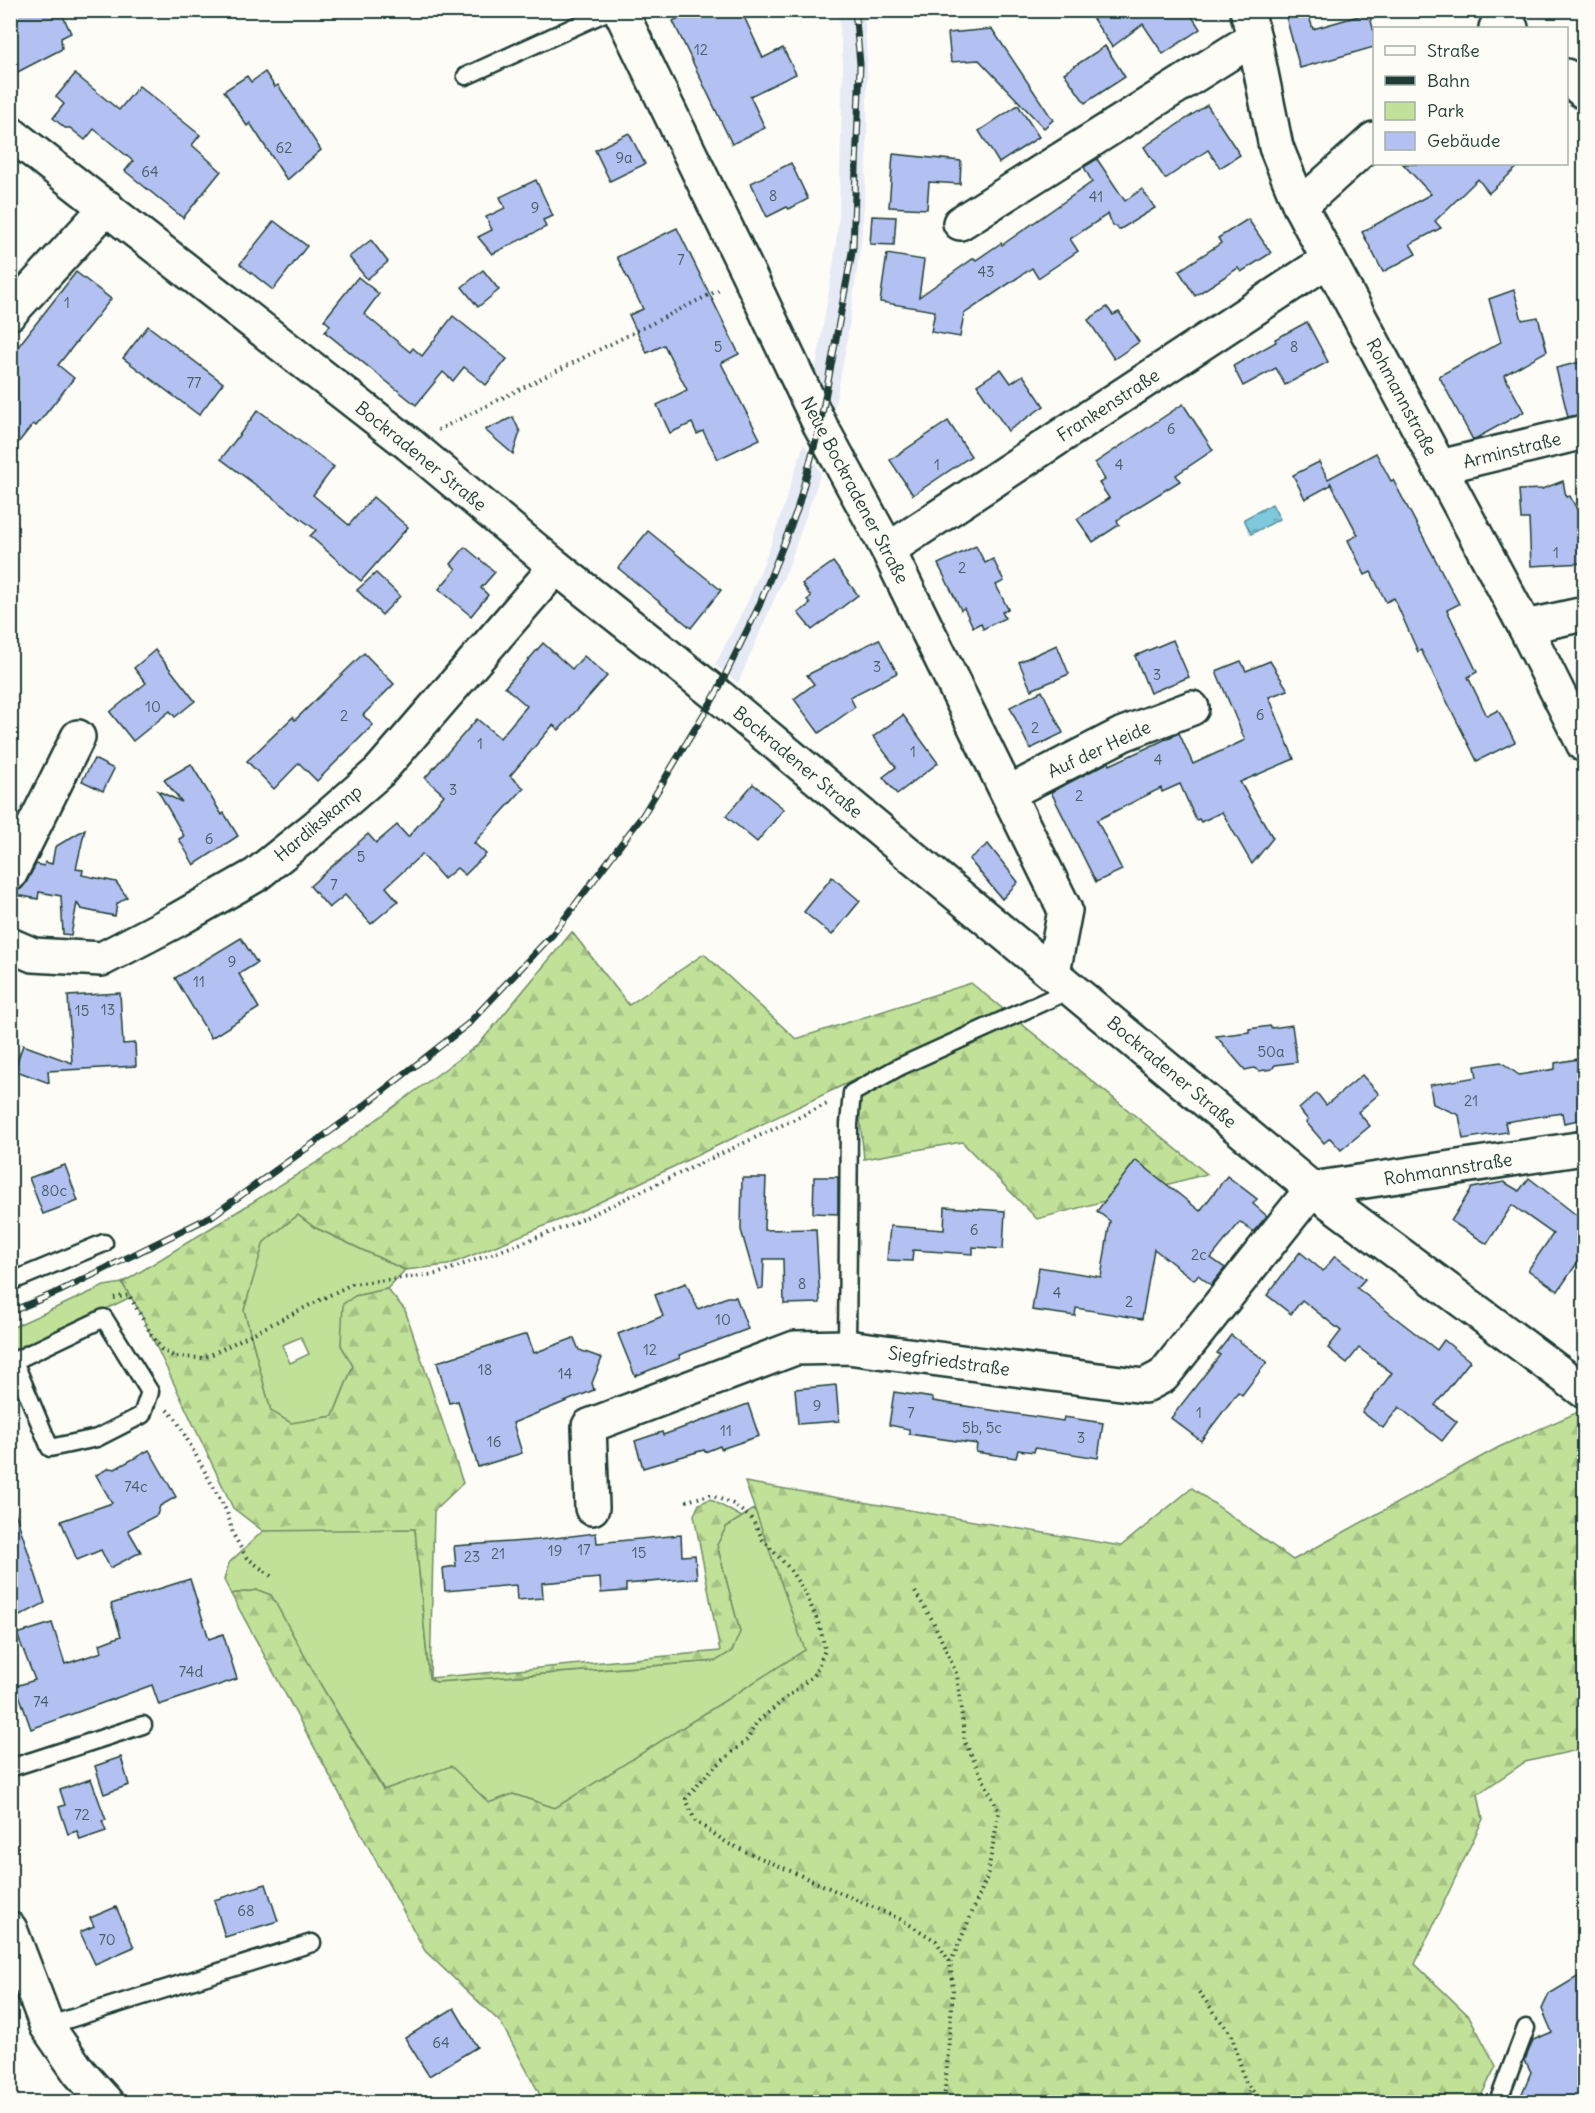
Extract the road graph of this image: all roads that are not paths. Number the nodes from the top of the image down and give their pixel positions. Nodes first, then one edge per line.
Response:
1 (611, 10) edge
2 (620, 10) edge
3 (1251, 24) edge
4 (1497, 27) edge
5 (1510, 27) edge
6 (466, 76) dead end
7 (1568, 78) edge
8 (1584, 92) edge
9 (10, 133) edge
10 (1373, 140) edge
11 (1300, 206) junction
12 (107, 207) junction
13 (960, 222) dead end
14 (1328, 260) junction
15 (10, 313) edge
16 (1584, 432) edge
17 (1440, 467) junction
18 (888, 550) junction
19 (556, 567) junction
20 (1584, 614) edge
21 (1525, 627) junction
22 (1192, 708) dead end
23 (78, 737) dead end
24 (1584, 745) edge
25 (1008, 793) junction
26 (10, 874) edge
27 (10, 945) edge
28 (1063, 981) junction
29 (1584, 1148) edge
30 (1312, 1189) junction
31 (104, 1242) dead end
32 (10, 1282) edge
33 (847, 1347) junction
34 (12, 1362) edge
35 (1584, 1391) edge
36 (592, 1508) dead end
37 (142, 1725) dead end
38 (10, 1768) edge
39 (10, 1929) edge
40 (312, 1943) dead end
41 (47, 2026) junction
42 (1526, 2028) dead end
43 (106, 2103) edge
44 (1498, 2103) edge

1 - 6 lane
2 - 18 street, Neue Bockradener Straße
3 - 11 street, Rohmannstraße
3 - 13 street, Rohmannstraße
4 - 5 street
7 - 8 street
9 - 12 street, Bockradener Straße
10 - 11 street
11 - 14 street, Rohmannstraße
12 - 15 street
12 - 19 street, Bockradener Straße
14 - 17 street, Rohmannstraße
14 - 18 street, Frankenstraße
16 - 17 street, Arminstraße
17 - 21 street, Rohmannstraße
18 - 25 street, Neue Bockradener Straße
19 - 27 street, Hardikskamp
19 - 28 street, Bockradener Straße
20 - 21 street
21 - 24 street, Rohmannstraße
22 - 25 street, Auf der Heide
23 - 26 street
25 - 28 street, Neue Bockradener Straße
28 - 30 street, Bockradener Straße
28 - 33 lane
29 - 30 street, Rohmannstraße
30 - 33 street, Siegfriedstraße
30 - 35 street, Bockradener Straße
31 - 32 lane
33 - 36 street, Siegfriedstraße
34 - 34 lane
37 - 38 lane
39 - 41 street
40 - 41 lane
41 - 43 street
42 - 44 lane

